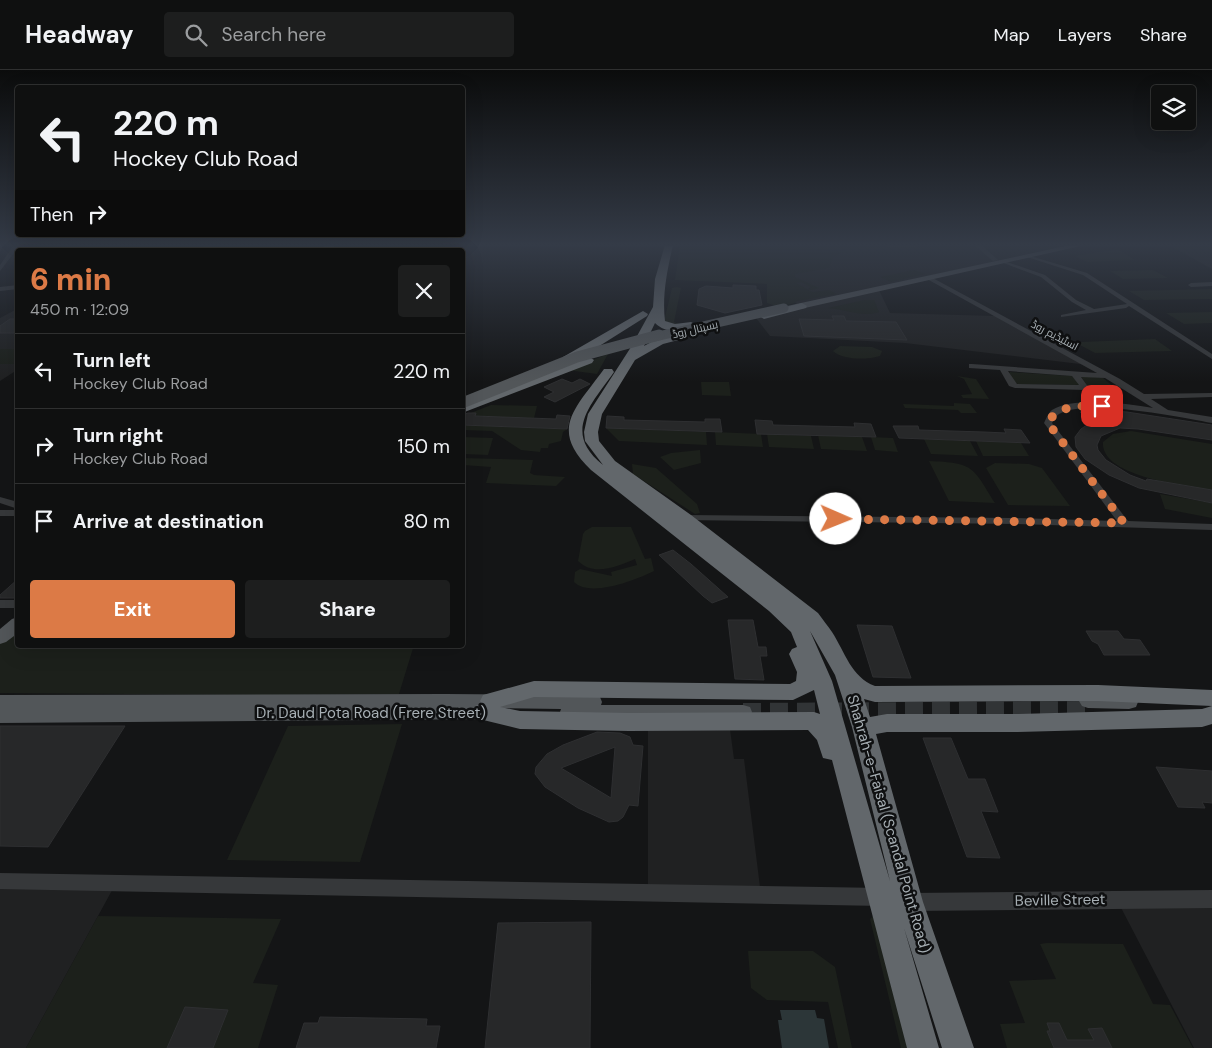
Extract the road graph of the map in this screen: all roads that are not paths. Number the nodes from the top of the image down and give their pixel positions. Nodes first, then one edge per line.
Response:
1 (647, 291) edge
2 (659, 291) edge
3 (864, 291) edge
4 (869, 291) edge
5 (952, 291) edge
6 (1061, 291) edge
7 (1110, 291) edge
8 (800, 305) junction
9 (1126, 306) dead end
10 (658, 307) junction
11 (1093, 311) junction
12 (642, 314) junction
13 (1063, 316) dead end
14 (585, 350) junction
15 (605, 354) junction
16 (625, 354) junction
17 (1212, 357) edge
18 (972, 366) dead end
19 (1002, 368) junction
20 (560, 370) junction
21 (1074, 374) junction
22 (1106, 376) junction
23 (604, 378) junction
24 (1212, 395) edge
25 (1143, 397) junction
26 (465, 404) edge
27 (465, 404) edge
28 (465, 404) edge
29 (1168, 414) junction
30 (1212, 420) edge
31 (603, 466) junction
32 (0, 500) edge
33 (15, 509) edge
34 (15, 510) edge
35 (15, 511) edge
36 (0, 513) edge
37 (684, 518) junction
38 (0, 523) edge
39 (1124, 523) junction
40 (1212, 527) edge
41 (0, 604) edge
42 (15, 604) edge
43 (776, 606) junction
44 (15, 616) edge
45 (15, 626) edge
46 (0, 629) edge
47 (0, 638) edge
48 (845, 675) junction
49 (806, 685) junction
50 (1212, 698) edge
51 (0, 702) edge
52 (1212, 702) edge
53 (487, 706) junction
54 (742, 708) tunnel mouth
55 (136, 709) junction
56 (1212, 714) edge
57 (0, 715) edge
58 (814, 721) junction
59 (863, 727) junction
60 (858, 813) junction
61 (0, 881) edge
62 (1212, 899) edge
63 (896, 900) junction
64 (923, 1048) edge
65 (958, 1048) edge

1 - 12 highway
2 - 10 highway
3 - 8 main road, ہسپتال روڈ
4 - 8 main road, ہسپتال روڈ
5 - 22 street, اسٹیڈیم روڈ
6 - 11 street
7 - 17 street
8 - 10 highway
8 - 16 highway
8 - 26 main road, ہسپتال روڈ, bridge
9 - 11 street
10 - 16 highway
11 - 13 street
12 - 14 highway
12 - 16 highway
14 - 15 highway
14 - 27 highway
15 - 16 highway
15 - 20 highway
16 - 23 highway
16 - 31 highway
18 - 19 street
19 - 21 street
19 - 21 street
20 - 23 highway
20 - 28 highway
21 - 22 street
22 - 25 street, اسٹیڈیم روڈ
23 - 31 highway
24 - 25 street
25 - 29 street, اسٹیڈیم روڈ
29 - 30 street
29 - 39 street
31 - 37 highway, Shahrah-e-Faisal (Scandal Point Road)
31 - 43 highway, Shahrah-e-Faisal (Scandal Point Road)
32 - 33 street
34 - 36 street
35 - 38 street
37 - 39 street
37 - 48 highway, Shahrah-e-Faisal (Scandal Point Road)
39 - 40 street
41 - 42 street
43 - 49 highway
43 - 60 highway, Shahrah-e-Faisal (Scandal Point Road)
44 - 46 main road
45 - 47 main road
48 - 50 highway
48 - 59 highway, Shahrah-e-Faisal (Scandal Point Road)
49 - 53 highway
49 - 58 highway
51 - 55 main road, Dr. Daud Pota Road (Frere Street)
52 - 56 main road
53 - 54 main road, Dr. Daud Pota Road (Frere Street)
53 - 55 main road, Dr. Daud Pota Road (Frere Street)
53 - 58 highway
55 - 57 main road, Dr. Daud Pota Road (Frere Street)
56 - 59 highway
58 - 60 highway
59 - 63 highway, Shahrah-e-Faisal (Scandal Point Road)
60 - 63 highway, Shahrah-e-Faisal (Scandal Point Road)
61 - 63 street, Beville Street
62 - 63 street, Beville Street
63 - 64 highway, Shahrah-e-Faisal (Scandal Point Road)
63 - 65 highway, Shahrah-e-Faisal (Scandal Point Road)

